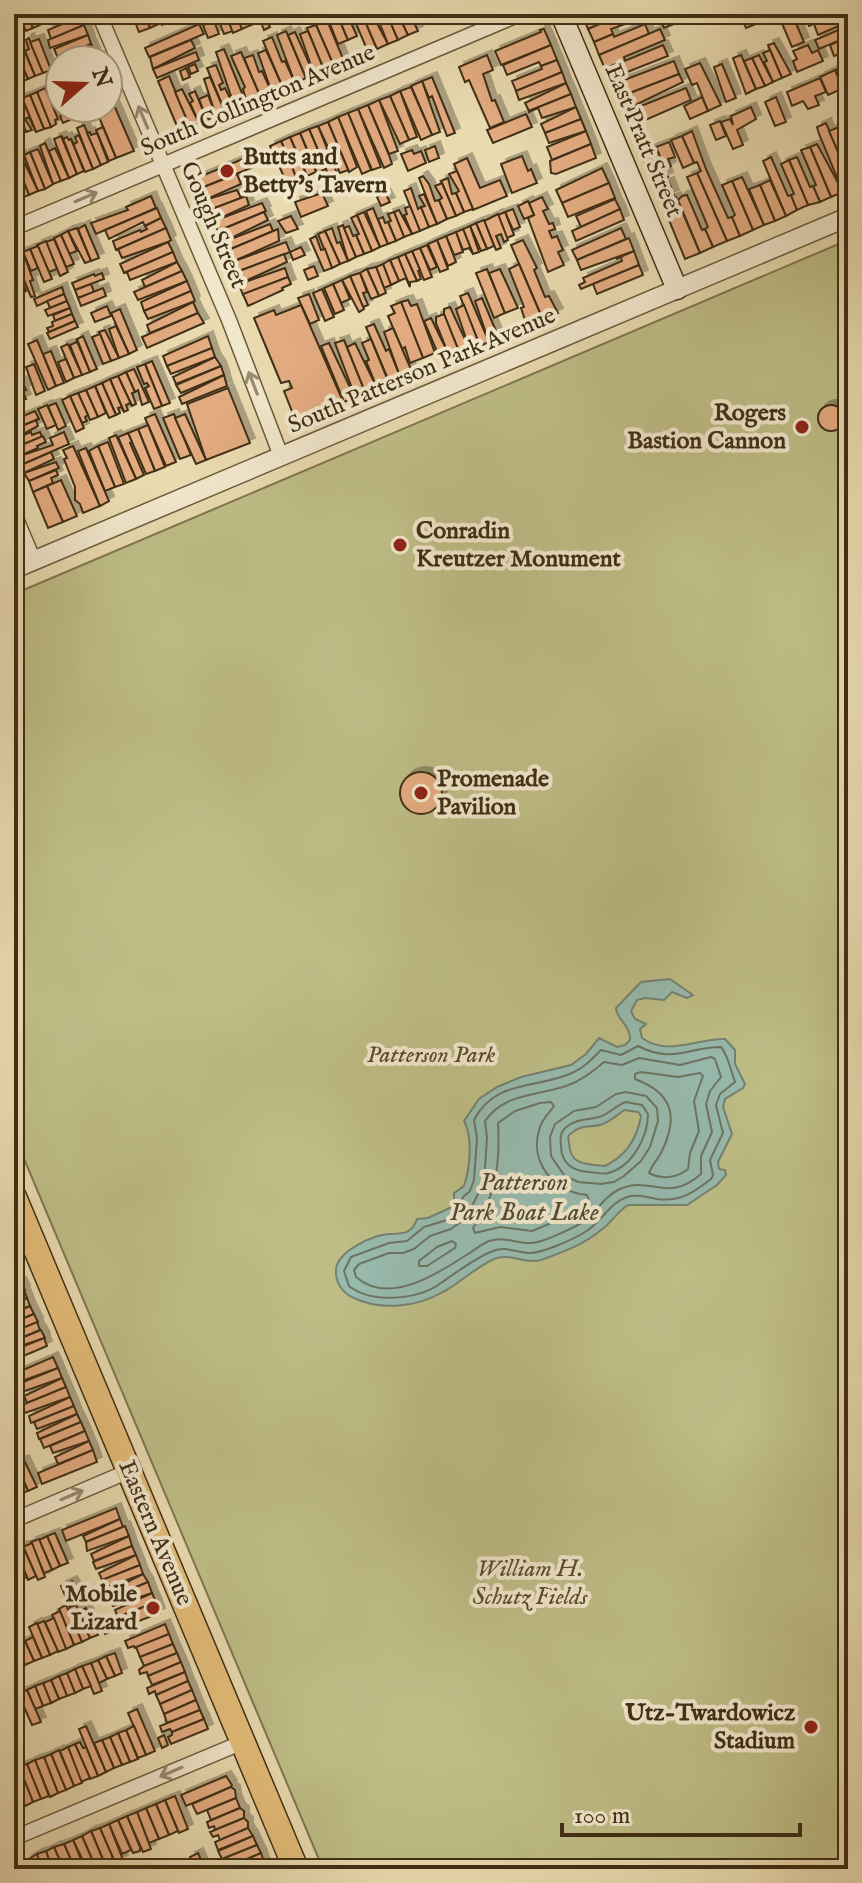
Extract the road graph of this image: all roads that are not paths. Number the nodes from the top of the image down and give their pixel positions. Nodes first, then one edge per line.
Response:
1 (99, 14) edge
2 (520, 14) edge
3 (561, 14) edge
4 (163, 165) junction
5 (848, 217) edge
6 (14, 228) edge
7 (677, 289) junction
8 (281, 456) junction
9 (14, 514) edge
10 (34, 561) junction
11 (14, 569) edge
12 (15, 1202) edge
13 (129, 1471) junction
14 (14, 1520) edge
15 (243, 1742) junction
16 (14, 1838) edge
17 (296, 1869) edge

4 -> 1 street, Gough Street
2 - 4 street, South Collington Avenue
3 - 7 main road, East Pratt Street
6 -> 4 street, South Collington Avenue
8 -> 4 street, Gough Street
5 - 7 street, South Patterson Park Avenue
7 - 8 street, South Patterson Park Avenue
8 - 10 street, South Patterson Park Avenue
9 - 10 street
10 - 11 street, South Patterson Park Avenue
12 - 13 main road, Eastern Avenue
14 -> 13 street
13 - 15 main road, Eastern Avenue
15 -> 16 street
15 - 17 main road, Eastern Avenue

